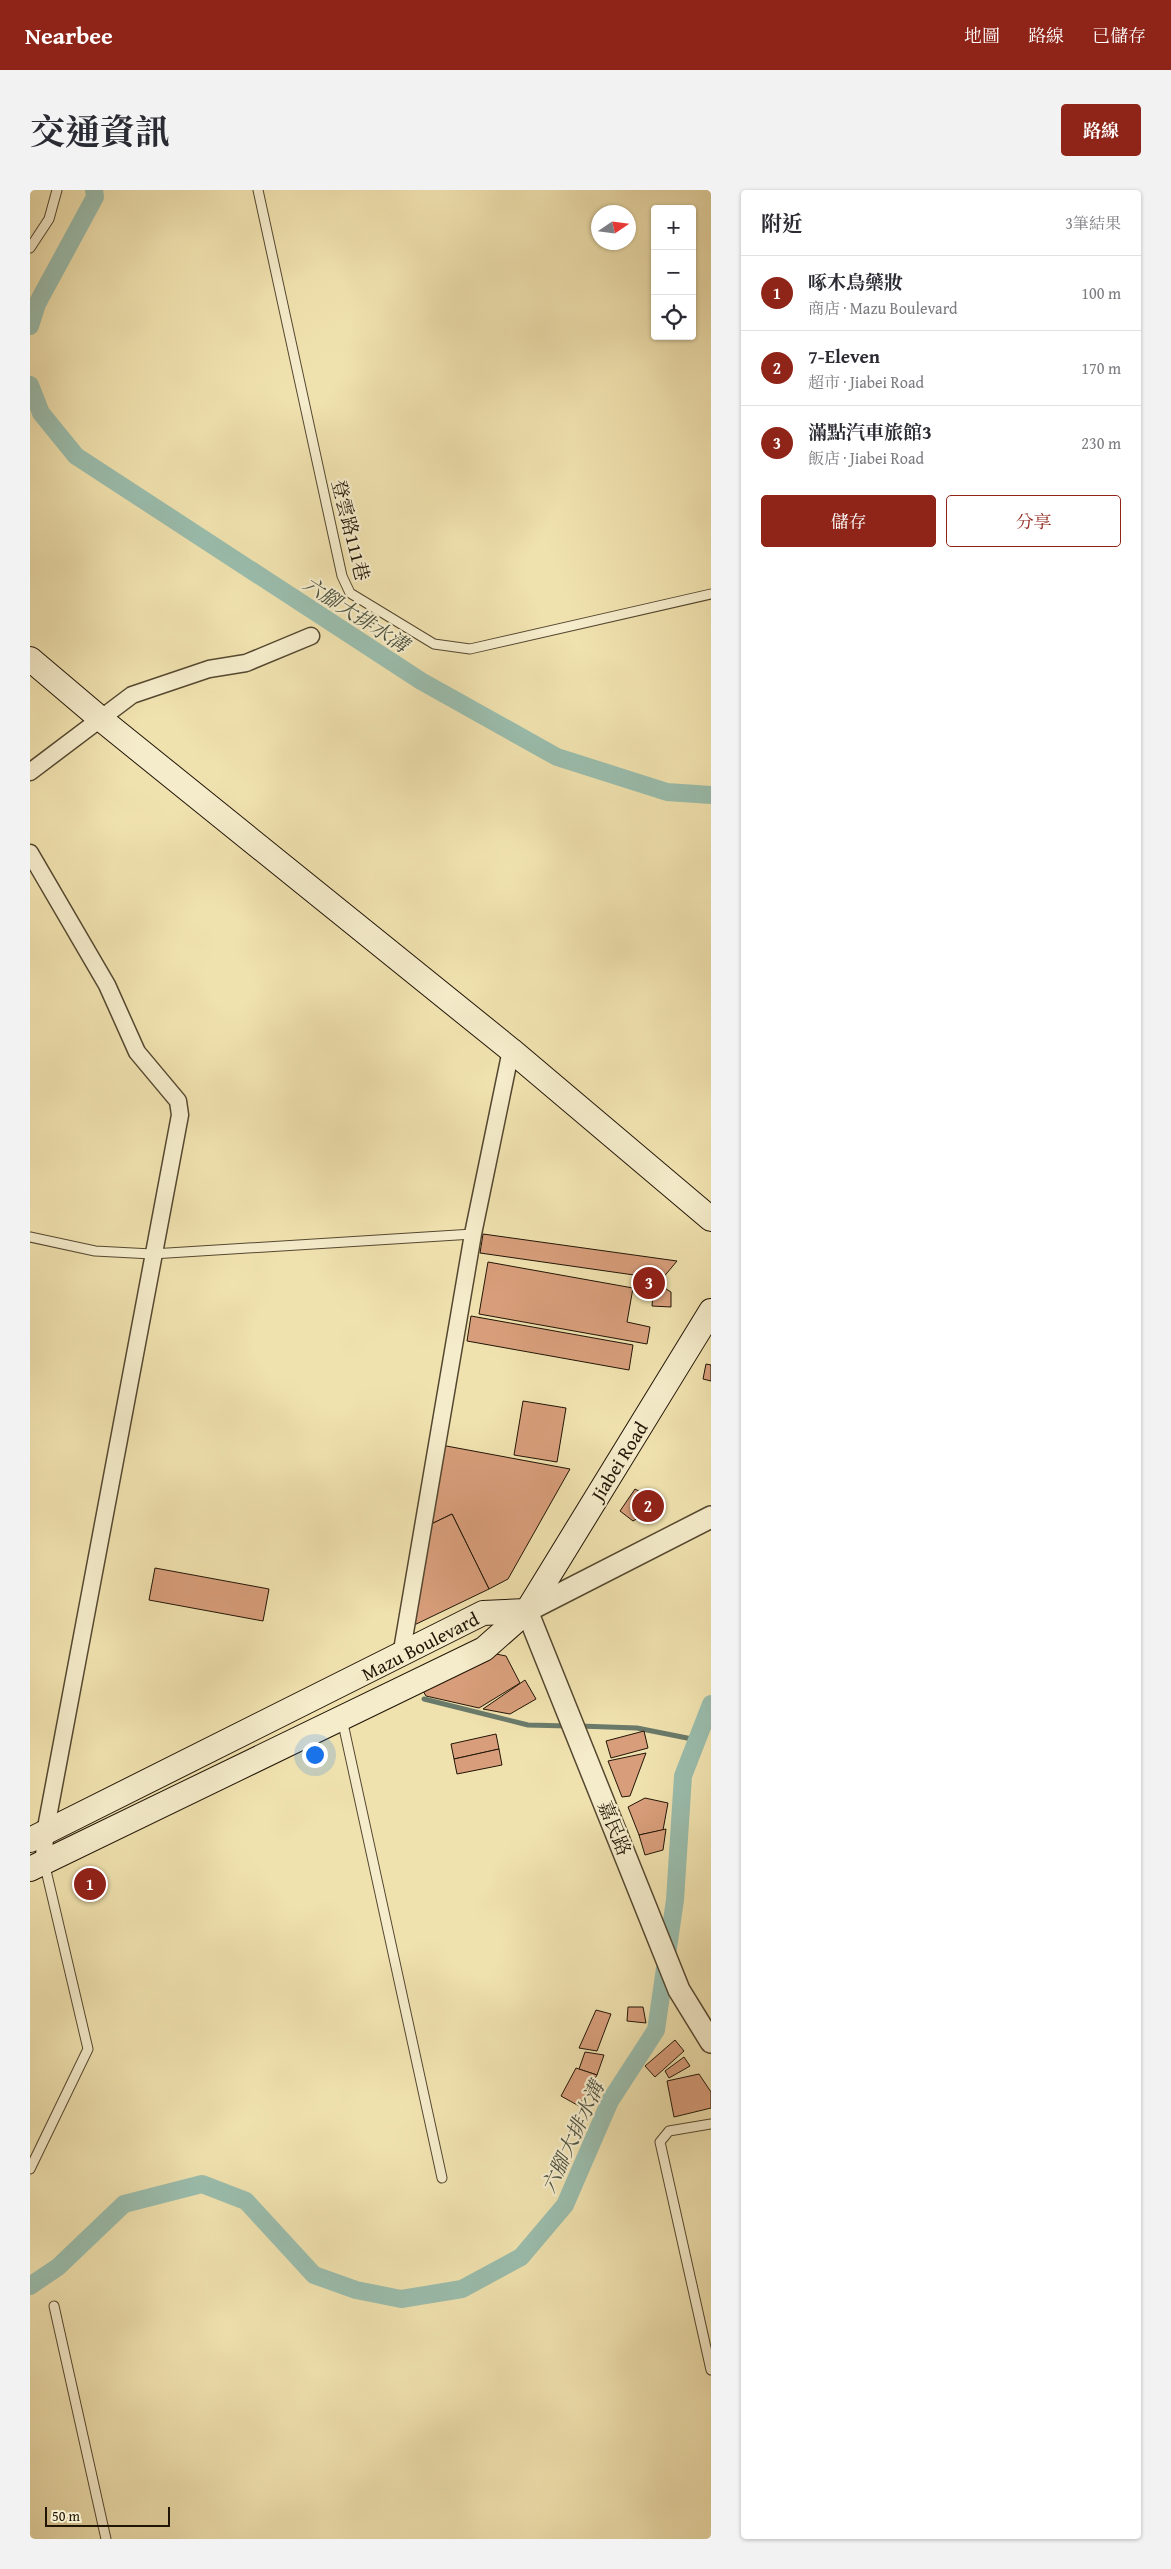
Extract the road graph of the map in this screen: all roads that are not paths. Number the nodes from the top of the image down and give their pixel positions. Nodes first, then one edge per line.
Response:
1 (57, 190) edge
2 (258, 190) edge
3 (30, 248) edge
4 (711, 594) edge
5 (312, 636) dead end
6 (30, 659) edge
7 (102, 720) junction
8 (30, 772) edge
9 (30, 852) edge
10 (511, 1050) junction
11 (711, 1219) edge
12 (473, 1234) junction
13 (30, 1237) edge
14 (152, 1254) junction
15 (711, 1311) edge
16 (711, 1517) edge
17 (527, 1611) junction
18 (401, 1656) junction
19 (342, 1718) junction
20 (37, 1837) edge
21 (37, 1866) edge
22 (711, 2042) edge
23 (711, 2124) edge
24 (30, 2169) edge
25 (442, 2178) dead end
26 (54, 2306) dead end
27 (711, 2370) edge
28 (106, 2539) edge

1 - 3 lane
2 - 4 lane, 登雲路111巷
5 - 7 street
6 - 7 main road
7 - 8 street
7 - 10 main road
9 - 14 street
10 - 11 main road
10 - 12 street
12 - 14 lane
12 - 18 street
13 - 14 lane
14 - 20 street
15 - 17 main road, Jiabei Road
16 - 17 street
17 - 18 main road, Mazu Boulevard
17 - 19 main road, Mazu Boulevard
17 - 22 street, 嘉民路
18 - 20 main road, Mazu Boulevard
19 - 21 main road, Mazu Boulevard
19 - 25 lane
20 - 21 street
21 - 24 lane
23 - 27 lane
26 - 28 lane

